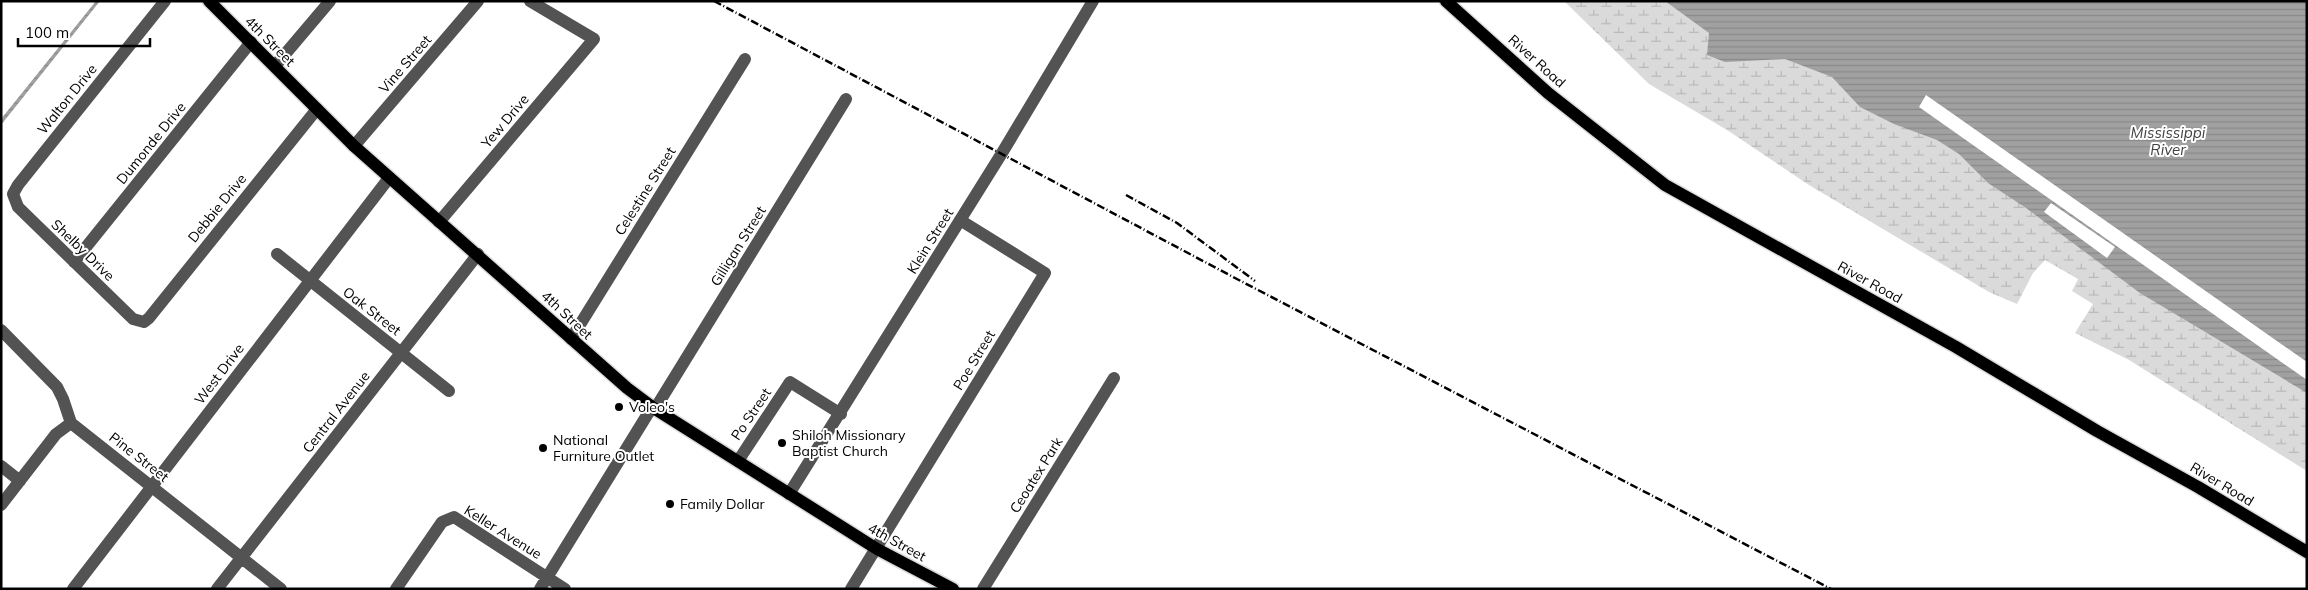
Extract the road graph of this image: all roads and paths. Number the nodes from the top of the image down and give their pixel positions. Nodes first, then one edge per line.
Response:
1 (165, 1) edge
2 (209, 1) edge
3 (330, 1) edge
4 (478, 1) edge
5 (530, 1) edge
6 (1093, 1) edge
7 (1446, 1) edge
8 (251, 42) junction
9 (744, 59) dead end
10 (275, 66) junction
11 (846, 99) dead end
12 (317, 109) junction
13 (354, 146) junction
14 (389, 178) junction
15 (14, 194) joint
16 (960, 220) junction
17 (439, 222) junction
18 (276, 254) dead end
19 (478, 254) junction
20 (74, 262) junction
21 (310, 281) junction
22 (139, 322) joint
23 (1, 330) edge
24 (571, 339) junction
25 (401, 353) junction
26 (1114, 378) dead end
27 (449, 391) dead end
28 (654, 408) junction
29 (841, 414) junction
30 (71, 423) junction
31 (738, 461) junction
32 (1, 466) edge
33 (20, 480) junction
34 (152, 487) junction
35 (789, 494) junction
36 (1, 505) edge
37 (877, 548) junction
38 (2307, 552) edge
39 (242, 557) junction
40 (547, 578) junction
41 (72, 589) edge
42 (217, 589) edge
43 (281, 589) edge
44 (396, 589) edge
45 (540, 589) edge
46 (565, 589) edge
47 (851, 589) edge
48 (953, 589) edge
49 (983, 589) edge

1 - 15 street, Walton Drive
2 - 8 main road, 4th Street
3 - 10 street
4 - 13 street, Vine Street
5 - 17 street, Yew Drive
6 - 16 street, Klein Street
7 - 38 main road, River Road
8 - 10 main road, 4th Street
8 - 20 street, Dumonde Drive
9 - 24 street, Celestine Street
10 - 12 main road, 4th Street
11 - 28 street, Gilligan Street
12 - 13 main road, 4th Street
12 - 22 street, Debbie Drive
13 - 14 main road, 4th Street
14 - 17 main road, 4th Street
14 - 21 street, West Drive
15 - 20 street, Shelby Drive
16 - 29 street, Klein Street
16 - 37 street, Poe Street
17 - 19 main road, 4th Street
18 - 21 street, Oak Street
19 - 24 main road, 4th Street
19 - 25 street, Central Avenue
20 - 22 street, Shelby Drive
21 - 25 street, Oak Street
21 - 34 street, West Drive
23 - 30 street
24 - 28 main road, 4th Street
25 - 27 street, Oak Street
25 - 39 street, Central Avenue
26 - 49 street, Ceoatex Park
28 - 31 main road, 4th Street
28 - 40 street, Gilligan Street
29 - 31 street, Po Street
29 - 35 street, Klein Street
30 - 33 street
30 - 34 street, Pine Street
31 - 35 main road, 4th Street
32 - 33 street
33 - 36 street
34 - 39 street, Pine Street
34 - 41 street, West Drive
35 - 37 main road, 4th Street
37 - 47 street
37 - 48 main road, 4th Street
39 - 42 street, Central Avenue
39 - 43 street, Pine Street
40 - 44 street, Keller Avenue
40 - 45 street, Gilligan Street
40 - 46 street, Keller Avenue

